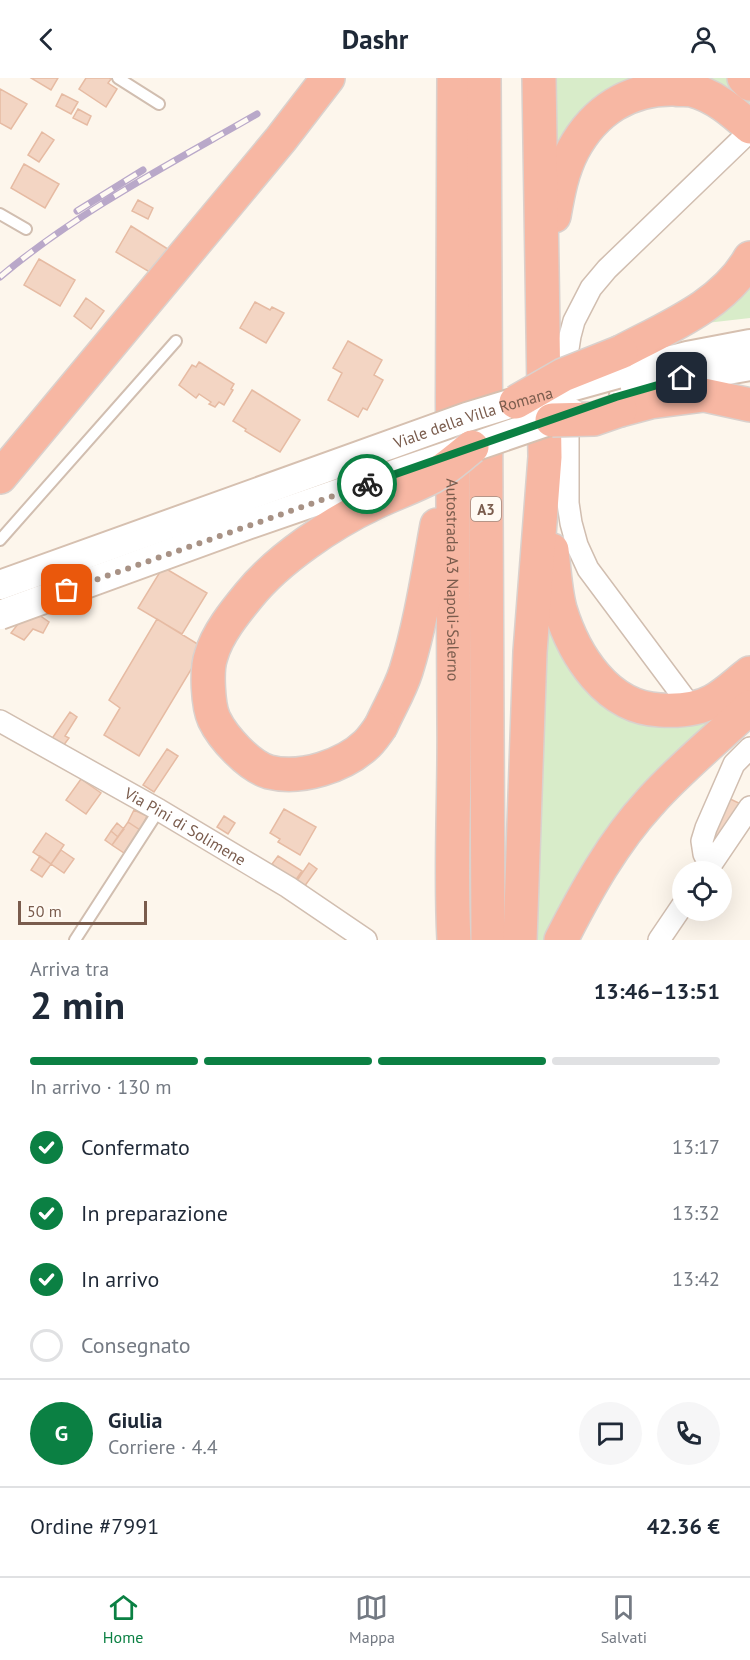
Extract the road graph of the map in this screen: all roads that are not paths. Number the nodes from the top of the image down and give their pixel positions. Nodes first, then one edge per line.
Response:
1 (118, 78) edge
2 (328, 78) edge
3 (446, 78) edge
4 (454, 78) edge
5 (484, 78) edge
6 (539, 78) edge
7 (744, 78) edge
8 (750, 84) edge
9 (159, 104) dead end
10 (748, 132) edge
11 (453, 168) junction
12 (0, 214) edge
13 (26, 229) dead end
14 (750, 258) edge
15 (541, 277) junction
16 (176, 341) dead end
17 (750, 344) edge
18 (750, 366) edge
19 (619, 383) junction
20 (516, 402) joint
21 (750, 405) edge
22 (552, 420) joint
23 (462, 444) junction
24 (545, 457) junction
25 (0, 477) edge
26 (0, 540) edge
27 (0, 585) edge
28 (0, 615) edge
29 (750, 673) edge
30 (685, 699) dead end
31 (750, 707) edge
32 (0, 721) edge
33 (750, 748) edge
34 (750, 807) edge
35 (159, 810) junction
36 (706, 861) edge
37 (713, 861) edge
38 (672, 921) edge
39 (75, 940) edge
40 (366, 940) edge
41 (454, 940) edge
42 (488, 940) edge
43 (520, 940) edge
44 (561, 940) edge
45 (659, 940) edge

1 - 9 lane
2 - 25 highway
3 - 11 highway, A3
4 - 11 highway, Autostrada A3 Napoli-Salerno / A3
5 - 42 highway, Autostrada A3 Napoli-Salerno / A3
6 - 15 highway
7 - 8 highway
10 - 15 highway
10 - 30 street
11 - 23 highway, Autostrada A3 Napoli-Salerno / A3
12 - 13 lane
14 - 19 highway
15 - 24 highway
16 - 26 lane
17 - 19 main road
18 - 19 main road
19 - 20 highway, bridge
19 - 21 highway
19 - 22 highway, bridge
20 - 27 main road, Viale della Villa Romana, bridge
22 - 23 main road, Viale della Villa Romana, bridge
23 - 23 highway, bridge
23 - 28 main road, Viale della Villa Romana, bridge
23 - 41 highway, Autostrada A3 Napoli-Salerno / A3
24 - 29 highway
24 - 43 highway
31 - 44 highway
32 - 35 street, Via Pini di Solimene
33 - 36 street
34 - 37 street
35 - 39 lane
35 - 40 street, Via Pini di Solimene
38 - 45 street

